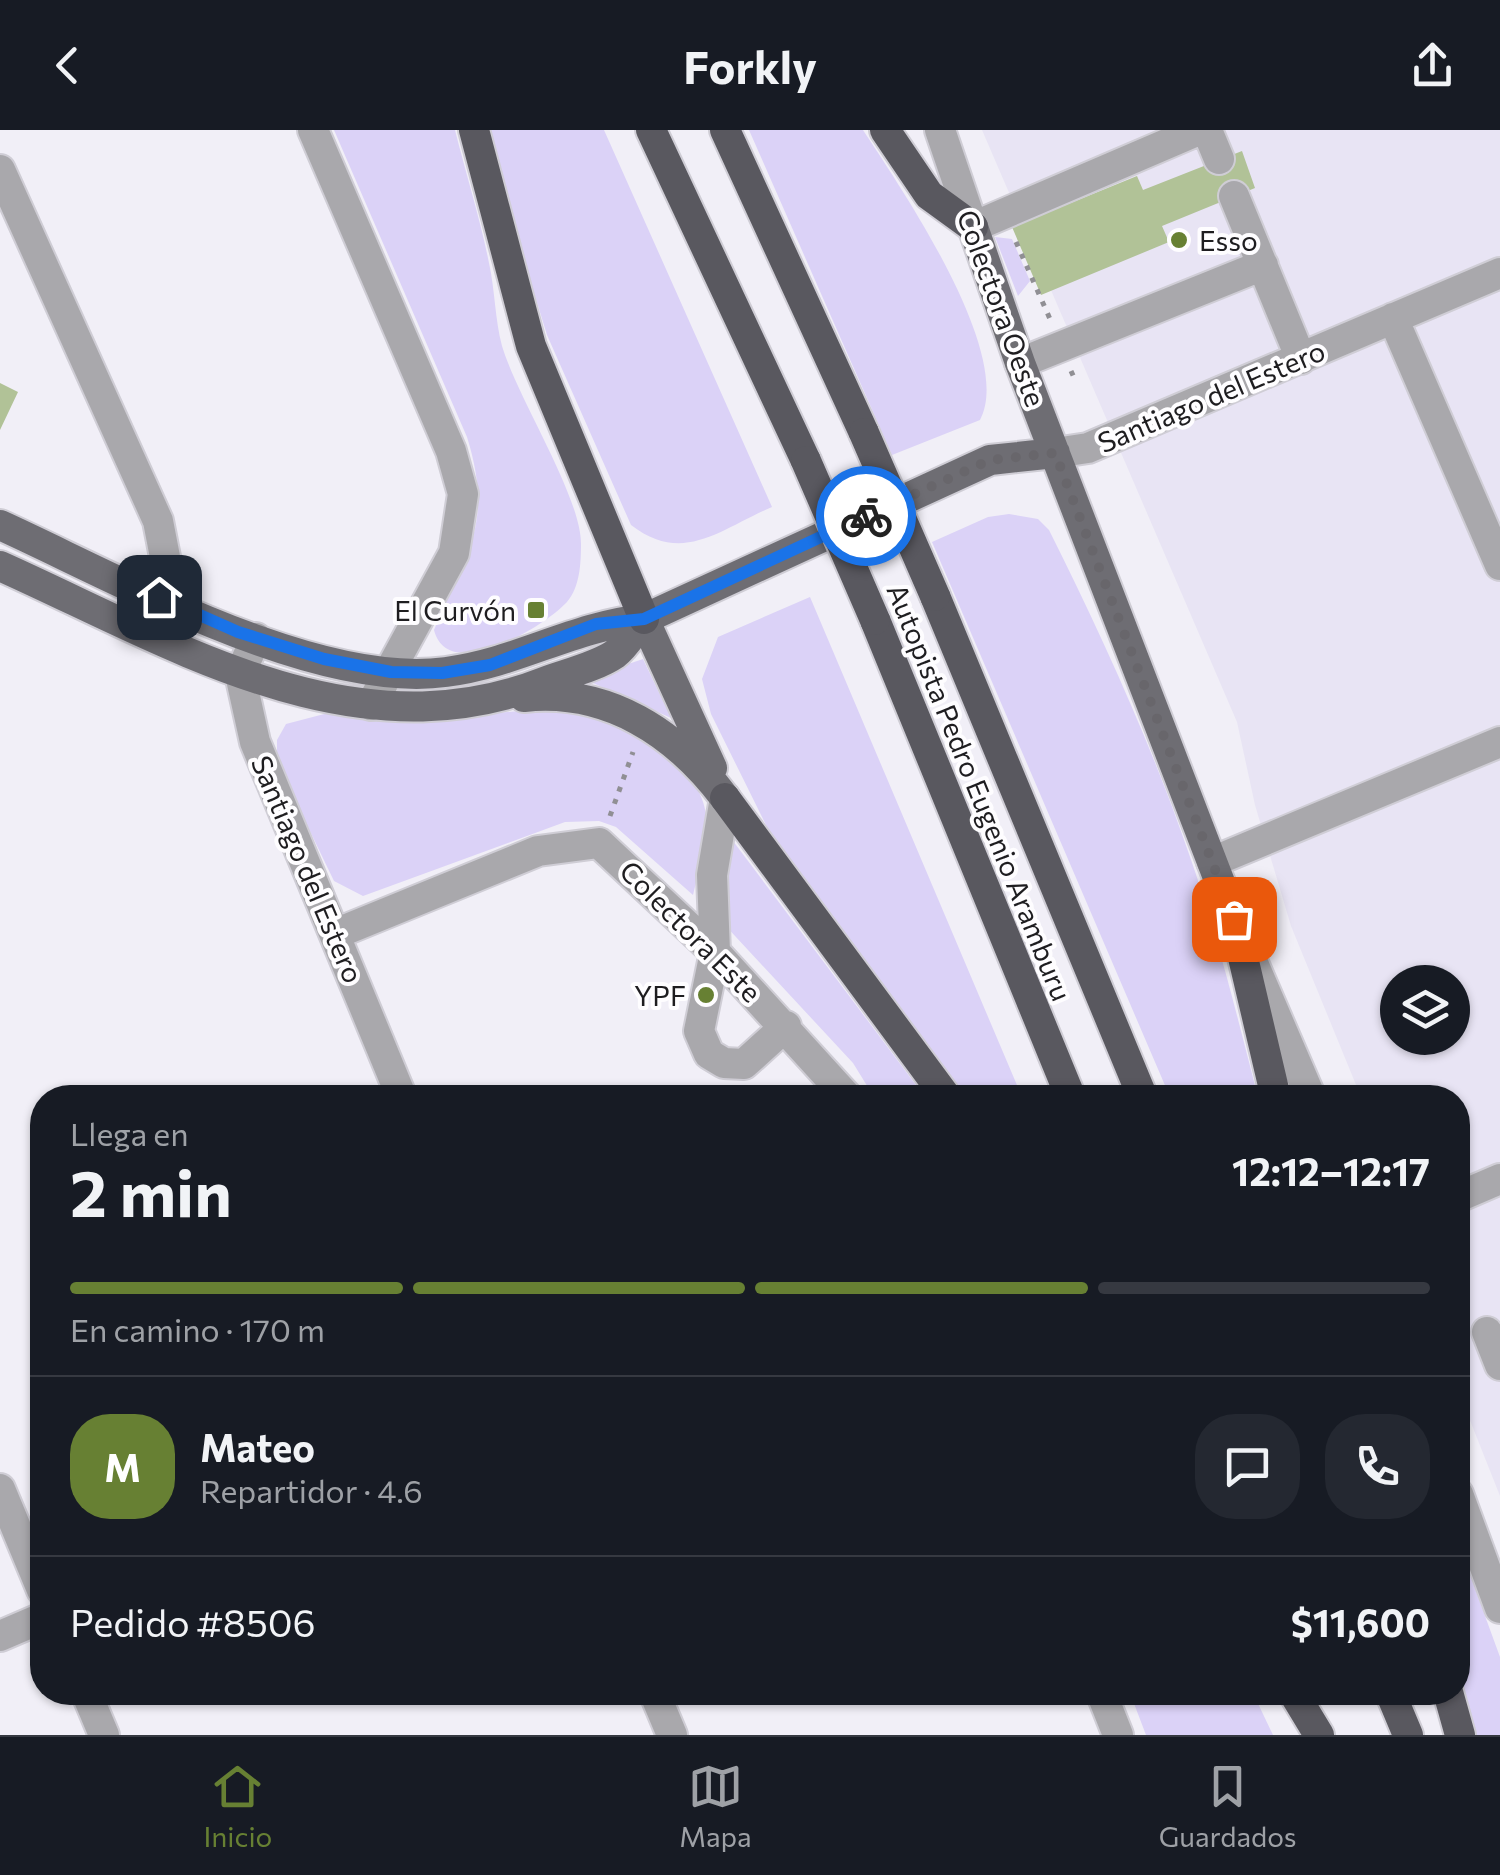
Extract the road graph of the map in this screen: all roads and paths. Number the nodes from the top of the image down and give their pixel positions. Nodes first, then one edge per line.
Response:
1 (314, 130) edge
2 (474, 130) edge
3 (652, 130) edge
4 (725, 130) edge
5 (885, 130) edge
6 (940, 130) edge
7 (1198, 130) edge
8 (1207, 130) edge
9 (1219, 159) dead end
10 (0, 170) edge
11 (1234, 196) dead end
12 (1004, 214) junction
13 (972, 227) junction
14 (1262, 264) junction
15 (1500, 274) edge
16 (1392, 318) junction
17 (1062, 347) junction
18 (1301, 359) junction
19 (1020, 364) junction
20 (1076, 382) dead end
21 (1055, 453) junction
22 (0, 525) edge
23 (0, 566) edge
24 (1500, 566) edge
25 (159, 597) junction
26 (644, 619) junction
27 (256, 638) junction
28 (391, 672) junction
29 (240, 674) junction
30 (501, 699) junction
31 (371, 705) junction
32 (637, 740) dead end
33 (1500, 742) edge
34 (725, 798) junction
35 (610, 816) dead end
36 (1212, 862) junction
37 (1234, 919) junction
38 (335, 934) junction
39 (715, 952) junction
40 (786, 1026) junction
41 (397, 1085) edge
42 (837, 1085) edge
43 (937, 1085) edge
44 (1067, 1085) edge
45 (1138, 1085) edge
46 (1273, 1085) edge
47 (1305, 1085) edge
48 (1500, 1179) edge
49 (1470, 1192) edge
50 (1487, 1332) dead end
51 (1500, 1365) edge
52 (0, 1489) edge
53 (1470, 1527) edge
54 (30, 1561) edge
55 (1500, 1608) edge
56 (30, 1623) edge
57 (0, 1636) edge
58 (91, 1705) edge
59 (659, 1705) edge
60 (1105, 1705) edge
61 (1301, 1705) edge
62 (1321, 1705) edge
63 (1395, 1705) edge
64 (1452, 1705) edge
65 (104, 1735) edge
66 (672, 1735) edge
67 (1118, 1735) edge
68 (1320, 1735) edge
69 (1334, 1735) edge
70 (1408, 1735) edge
71 (1460, 1735) edge

1 - 28 street
2 - 26 highway
3 - 44 highway, Autopista Pedro Eugenio Aramburu, bridge
4 - 45 highway, Autopista Pedro Eugenio Aramburu, bridge
5 - 13 highway
6 - 13 street, Colectora Oeste
7 - 12 street
8 - 9 street
10 - 25 street
11 - 14 street
12 - 13 street
12 - 17 path
13 - 19 main road, Colectora Oeste
14 - 17 street
14 - 18 street
15 - 16 street, Santiago del Estero
16 - 18 street, Santiago del Estero
16 - 24 street
17 - 19 street
17 - 20 path
18 - 21 street, Santiago del Estero
19 - 21 main road, Colectora Oeste
21 - 26 main road, Santiago del Estero
21 - 36 main road, Colectora Oeste
22 - 25 main road
23 - 29 main road
25 - 27 main road
26 - 28 main road
26 - 30 main road
26 - 34 main road
27 - 28 main road
27 - 29 street
28 - 31 street
29 - 31 main road
29 - 38 street, Santiago del Estero
30 - 31 main road
30 - 34 main road
32 - 35 path
33 - 36 street
34 - 39 street
34 - 43 highway
36 - 37 main road, Colectora Oeste
37 - 46 highway
37 - 47 street, Colectora Oeste
38 - 39 street, Colectora Este
38 - 41 street, Santiago del Estero
39 - 40 street, Colectora Este
39 - 40 street
40 - 42 street, Colectora Este
48 - 49 street
50 - 51 street
52 - 54 street
53 - 55 street
56 - 57 street
58 - 65 street
59 - 66 street
60 - 67 street
61 - 68 highway
62 - 69 highway
63 - 70 highway
64 - 71 highway

